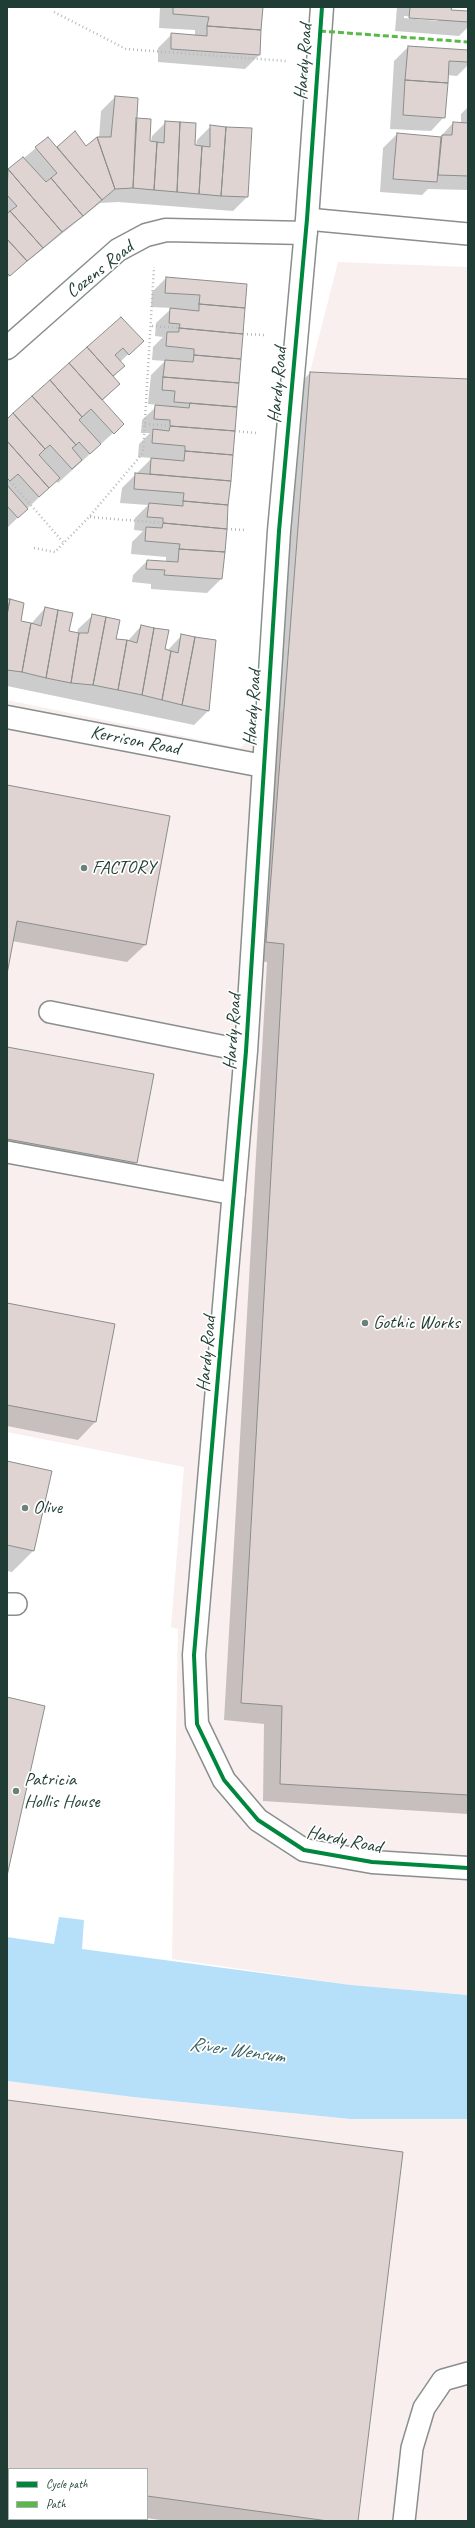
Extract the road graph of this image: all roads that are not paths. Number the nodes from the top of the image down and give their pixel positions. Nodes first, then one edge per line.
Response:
1 (322, 7) edge
2 (307, 226) junction
3 (468, 234) edge
4 (7, 348) edge
5 (7, 717) edge
6 (263, 766) junction
7 (50, 1012) dead end
8 (246, 1051) junction
9 (7, 1152) edge
10 (234, 1194) junction
11 (468, 1868) edge
12 (468, 2373) edge
13 (404, 2521) edge

1 - 2 street, Hardy Road
2 - 3 lane
2 - 4 street, Cozens Road
2 - 6 street, Hardy Road
5 - 6 street, Kerrison Road
6 - 8 street, Hardy Road
7 - 8 lane
8 - 10 street, Hardy Road
9 - 10 lane
10 - 11 street, Hardy Road
12 - 13 lane

